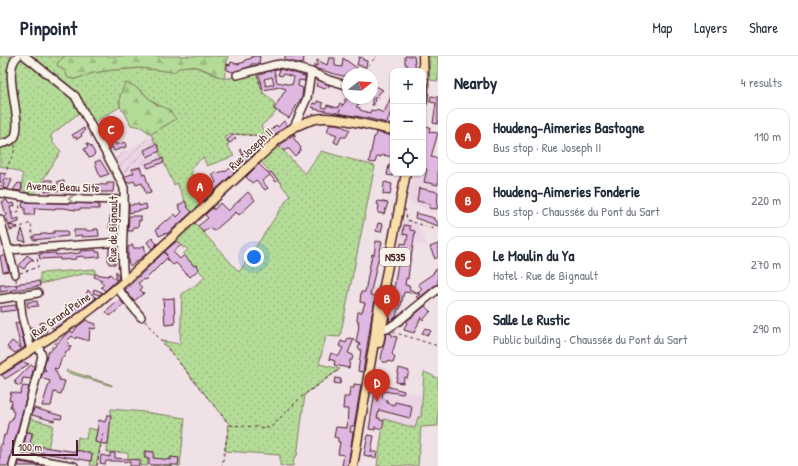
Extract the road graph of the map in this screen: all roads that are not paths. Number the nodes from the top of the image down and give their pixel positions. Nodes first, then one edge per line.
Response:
1 (18, 56) edge
2 (25, 56) edge
3 (420, 56) edge
4 (423, 56) edge
5 (423, 68) joint
6 (311, 72) junction
7 (237, 75) dead end
8 (342, 84) edge
9 (294, 127) junction
10 (390, 129) edge
11 (0, 144) edge
12 (407, 176) edge
13 (408, 176) edge
14 (0, 192) edge
15 (124, 200) junction
16 (0, 217) edge
17 (122, 242) junction
18 (8, 249) junction
19 (0, 250) edge
20 (124, 270) junction
21 (15, 274) road end
22 (132, 274) junction
23 (125, 281) junction
24 (117, 288) junction
25 (438, 289) edge
26 (38, 294) dead end
27 (19, 296) junction
28 (0, 299) edge
29 (141, 317) road end
30 (381, 328) junction
31 (38, 345) junction
32 (30, 350) junction
33 (0, 370) edge
34 (16, 456) junction
35 (13, 466) edge
36 (74, 466) edge
37 (355, 466) edge

1 - 11 street
2 - 15 street, Rue de Bignault
3 - 5 main road
4 - 5 main road
6 - 7 street
6 - 8 street
6 - 9 street
9 - 10 main road, Rue Joseph II
9 - 22 main road, Rue Joseph II
12 - 30 main road, N535
13 - 30 main road, N535
15 -> 14 street, Avenue Beau Site
15 - 17 street, Rue de Bignault
16 - 18 street
17 - 18 street
17 - 20 street, Rue de Bignault
18 - 19 street
18 - 21 street
20 - 22 street, Rue de Bignault
20 - 23 street, Rue de Bignault
22 - 23 main road, Rue Grand'Peine
23 - 24 main road, Rue Grand'Peine
24 - 29 street
24 - 31 main road, Rue Grand'Peine
25 - 30 street
26 - 27 street
27 - 28 street
27 - 32 street
30 - 37 main road, N535
31 - 32 main road, Rue Grand'Peine
31 - 34 street
32 - 33 main road, Rue Grand'Peine
34 - 35 street
34 - 36 street

